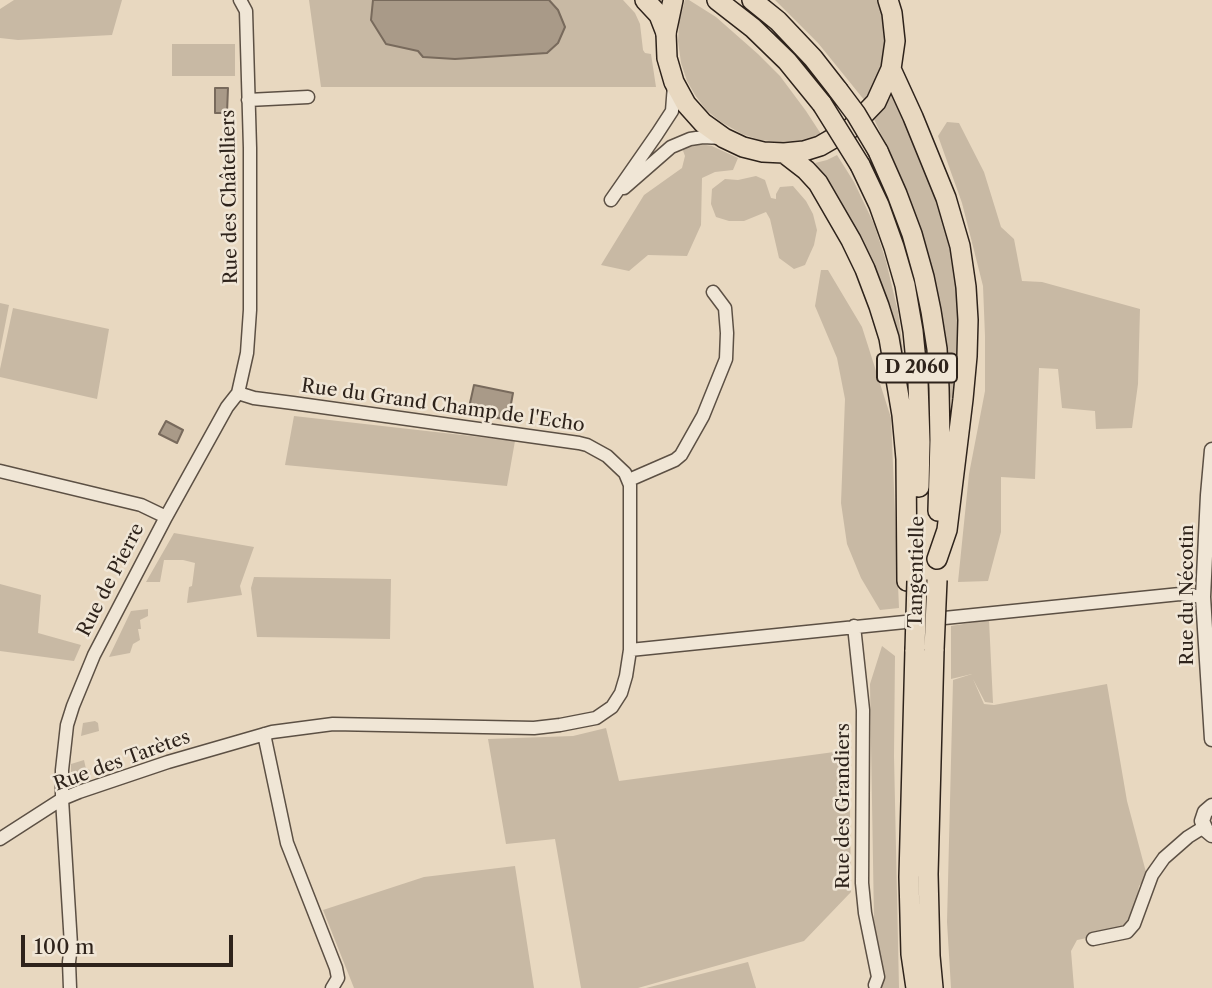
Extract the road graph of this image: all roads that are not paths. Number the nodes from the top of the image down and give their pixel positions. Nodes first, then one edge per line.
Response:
1 (240, 0) edge
2 (645, 0) edge
3 (673, 0) edge
4 (716, 0) edge
5 (752, 0) edge
6 (894, 4) edge
7 (666, 33) junction
8 (891, 69) junction
9 (674, 82) junction
10 (308, 97) dead end
11 (248, 100) junction
12 (724, 138) junction
13 (784, 153) junction
14 (713, 292) dead end
15 (238, 393) junction
16 (1212, 450) edge
17 (0, 471) edge
18 (629, 480) junction
19 (166, 517) junction
20 (937, 559) junction
21 (912, 581) junction
22 (1203, 597) junction
23 (854, 626) junction
24 (630, 650) junction
25 (925, 650) junction
26 (264, 734) junction
27 (1212, 739) edge
28 (62, 799) junction
29 (1212, 806) edge
30 (1204, 831) edge
31 (0, 839) edge
32 (1093, 939) dead end
33 (335, 983) edge
34 (875, 985) dead end
35 (70, 988) edge
36 (916, 988) edge
37 (933, 988) edge

1 - 11 street, Rue des Châtelliers
2 - 7 main road
3 - 7 main road
4 - 21 main road, Tangentielle / D 2060, bridge
5 - 20 main road, Tangentielle / D 2060, bridge
6 - 8 main road
7 - 9 main road
8 - 13 main road
8 - 20 main road
9 - 12 main road
9 - 12 street
10 - 11 street
11 - 15 street, Rue des Châtelliers
12 - 13 main road
13 - 21 main road
14 - 18 street
15 - 18 street, Rue du Grand Champ de l'Echo
15 - 19 street, Rue de Pierre
16 - 22 street, Rue du Nécotin
17 - 19 street
18 - 24 street
19 - 28 street, Rue de Pierre
20 - 25 main road, Tangentielle / D 2060, bridge
21 - 25 main road, Tangentielle, bridge
22 - 23 street
22 - 27 street, Rue du Nécotin
23 - 24 street
23 - 34 street, Rue des Grandiers
24 - 26 street, Rue des Tarètes
25 - 36 main road, Tangentielle / D 2060
25 - 37 main road, Tangentielle / D 2060
26 - 28 street, Rue des Tarètes
26 - 33 street
28 - 31 street, Rue des Tarètes
28 - 35 street, Rue de Pierre
29 - 30 street
30 - 32 street

